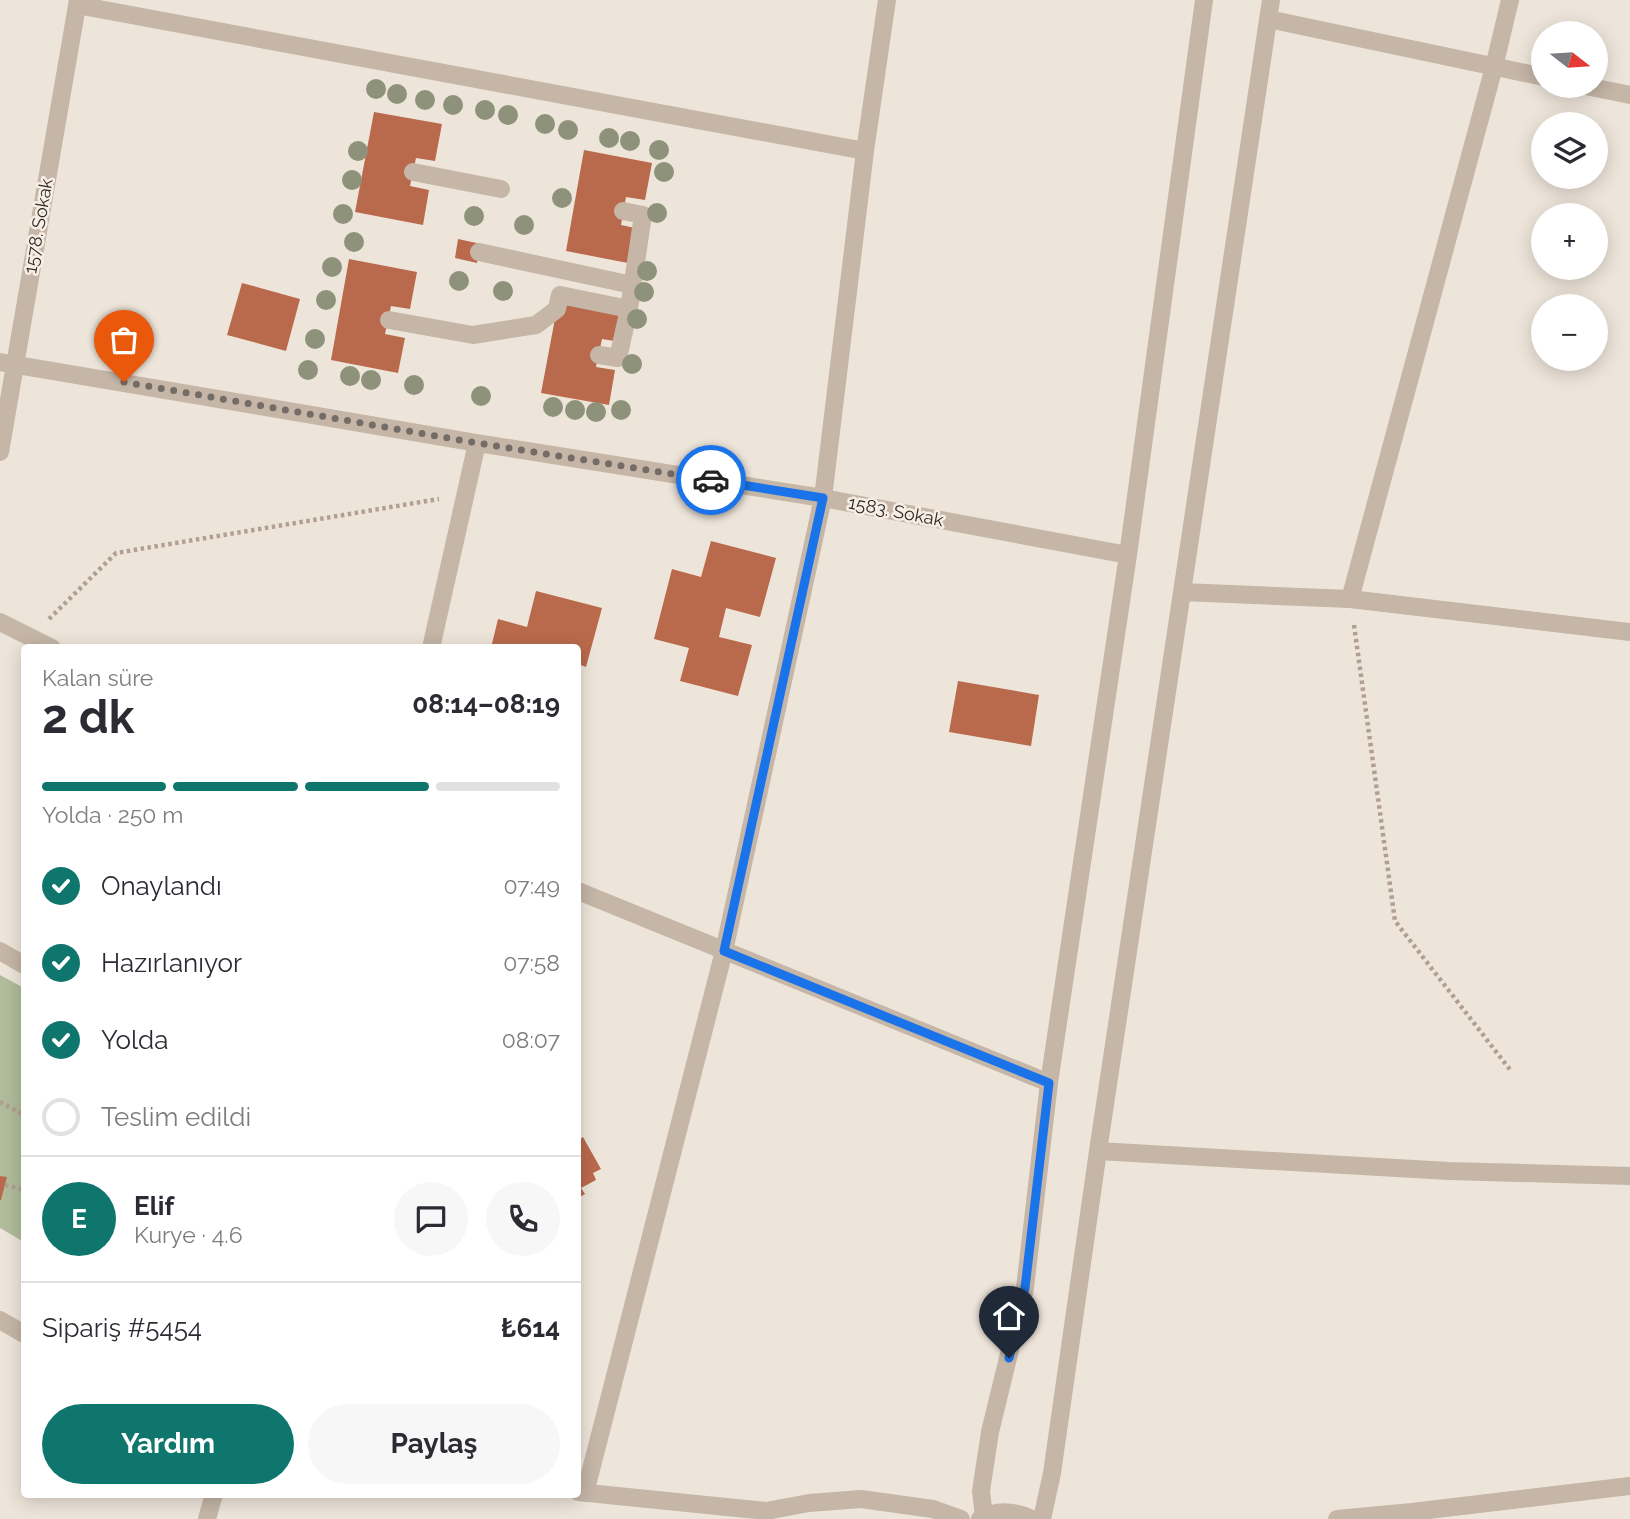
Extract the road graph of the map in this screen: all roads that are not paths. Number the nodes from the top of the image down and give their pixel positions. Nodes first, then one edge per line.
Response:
1 (887, 0) edge
2 (1204, 0) edge
3 (1271, 0) edge
4 (1510, 0) edge
5 (77, 2) edge
6 (1268, 19) junction
7 (1494, 67) junction
8 (1531, 74) edge
9 (1608, 90) edge
10 (1630, 95) edge
11 (865, 151) junction
12 (413, 172) dead end
13 (501, 189) dead end
14 (623, 211) dead end
15 (479, 252) dead end
16 (632, 285) junction
17 (629, 309) junction
18 (389, 320) dead end
19 (599, 355) dead end
20 (7, 362) edge
21 (477, 443) junction
22 (0, 452) edge
23 (823, 498) junction
24 (1128, 555) junction
25 (1182, 592) junction
26 (1350, 599) junction
27 (0, 622) edge
28 (1630, 632) edge
29 (45, 644) edge
30 (432, 644) edge
31 (581, 892) edge
32 (0, 951) edge
33 (724, 951) junction
34 (21, 963) edge
35 (1049, 1083) junction
36 (1098, 1151) junction
37 (1630, 1176) edge
38 (0, 1320) edge
39 (21, 1332) edge
40 (1630, 1486) edge
41 (581, 1492) edge
42 (213, 1498) edge
43 (774, 1515) edge
44 (982, 1518) edge
45 (207, 1519) edge
46 (961, 1519) edge
47 (1032, 1519) edge
48 (1042, 1519) edge
49 (1337, 1519) edge

1 - 11 street
2 - 24 street
3 - 6 street
4 - 7 street
5 - 11 street
5 - 20 street, 1578. Sokak
6 - 7 street
6 - 25 street
7 - 8 street
7 - 26 street
9 - 10 street
11 - 23 street
12 - 13 street
14 - 16 street
15 - 16 street
16 - 17 street
17 - 18 street
17 - 19 street
20 - 21 street, 1583. Sokak
20 - 22 street, 1578. Sokak
21 - 23 street, 1583. Sokak
21 - 30 street
23 - 24 street, 1583. Sokak
23 - 33 street
24 - 35 street
25 - 26 street
25 - 36 street
26 - 28 street
27 - 29 street
31 - 33 street
32 - 34 street
33 - 35 street
33 - 41 street
35 - 44 street
36 - 37 street
36 - 48 street
38 - 39 street
40 - 49 street
41 - 43 street
42 - 45 street
43 - 46 street
44 - 47 street

